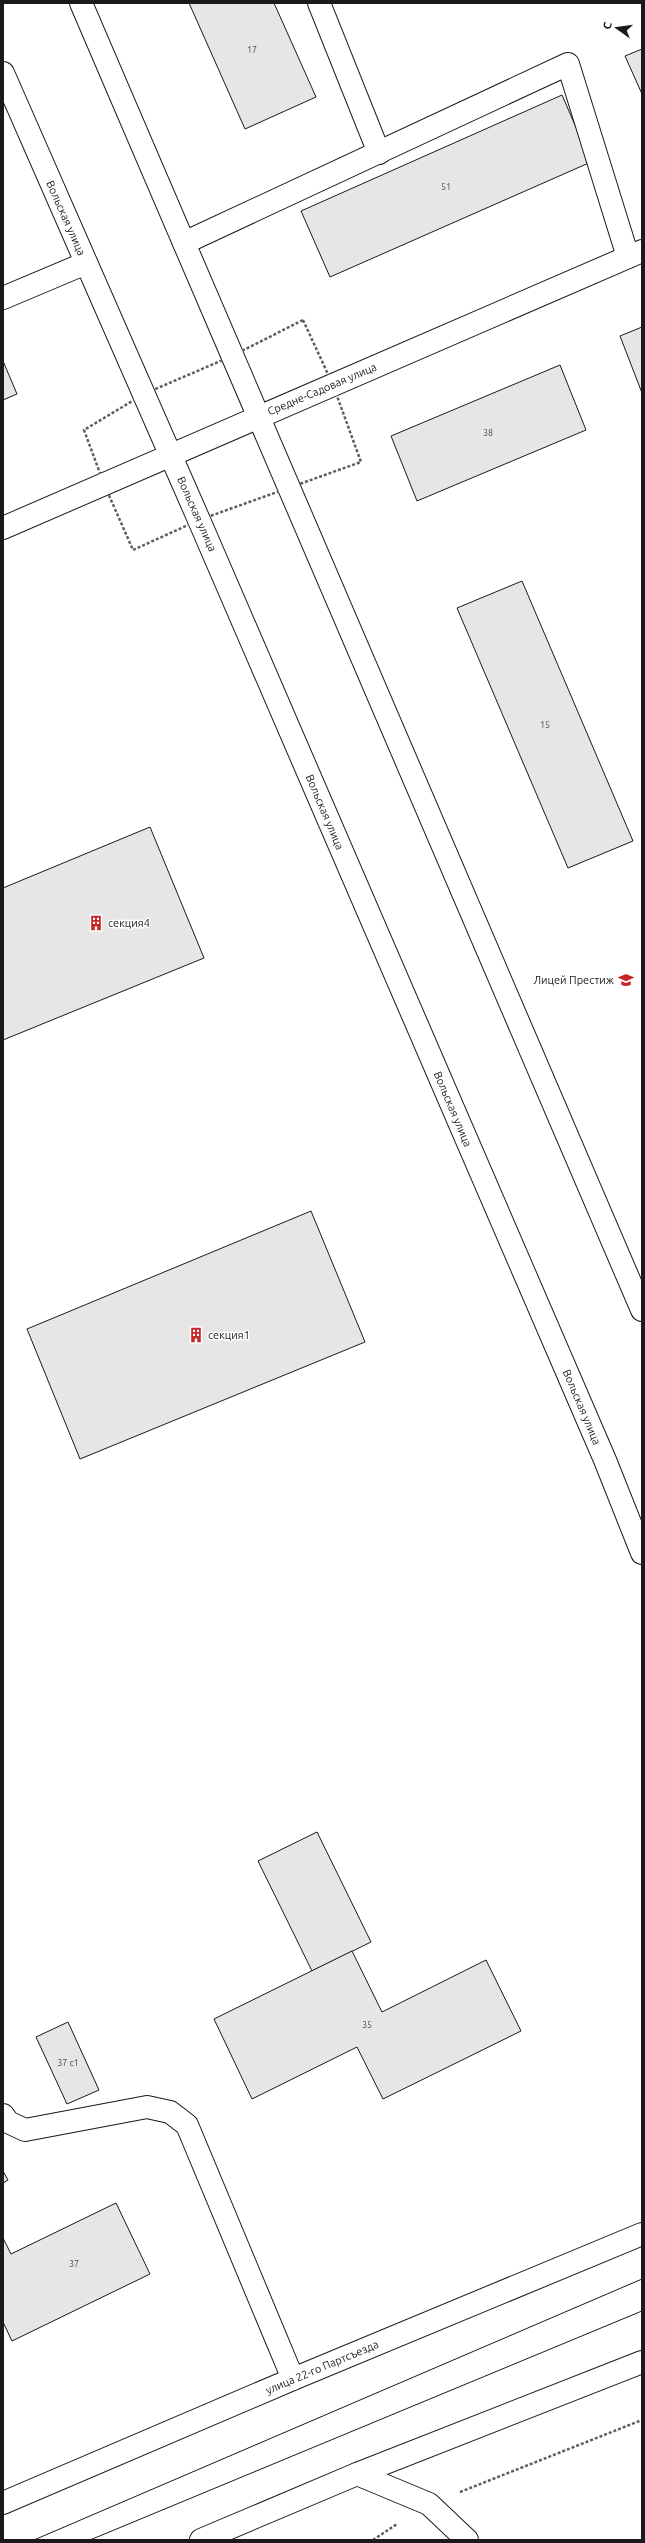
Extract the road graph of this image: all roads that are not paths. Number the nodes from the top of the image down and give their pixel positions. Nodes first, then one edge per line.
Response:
1 (81, 3) edge
2 (319, 3) edge
3 (3, 73) edge
4 (379, 153) junction
5 (184, 243) junction
6 (635, 254) edge
7 (86, 264) junction
8 (3, 298) edge
9 (258, 416) junction
10 (171, 456) junction
11 (3, 528) edge
12 (642, 1310) edge
13 (642, 1553) edge
14 (3, 2114) edge
15 (642, 2234) edge
16 (642, 2362) edge
17 (294, 2379) junction
18 (357, 2474) junction
19 (3, 2503) edge
20 (201, 2540) edge
21 (467, 2540) edge

1 - 5 main road
2 - 4 main road
3 - 7 main road, Вольская улица
4 - 5 main road
4 - 6 main road
5 - 9 main road
6 - 9 main road, Средне-Садовая улица
7 - 8 main road
7 - 10 main road, Вольская улица
9 - 10 main road, Средне-Садовая улица
9 - 12 main road
10 - 11 main road, Средне-Садовая улица
10 - 13 main road, Вольская улица
14 - 17 main road
15 - 17 main road, улица 22-го Партсъезда
16 - 18 main road
17 - 19 main road, улица 22-го Партсъезда
18 - 20 main road
18 - 21 main road

